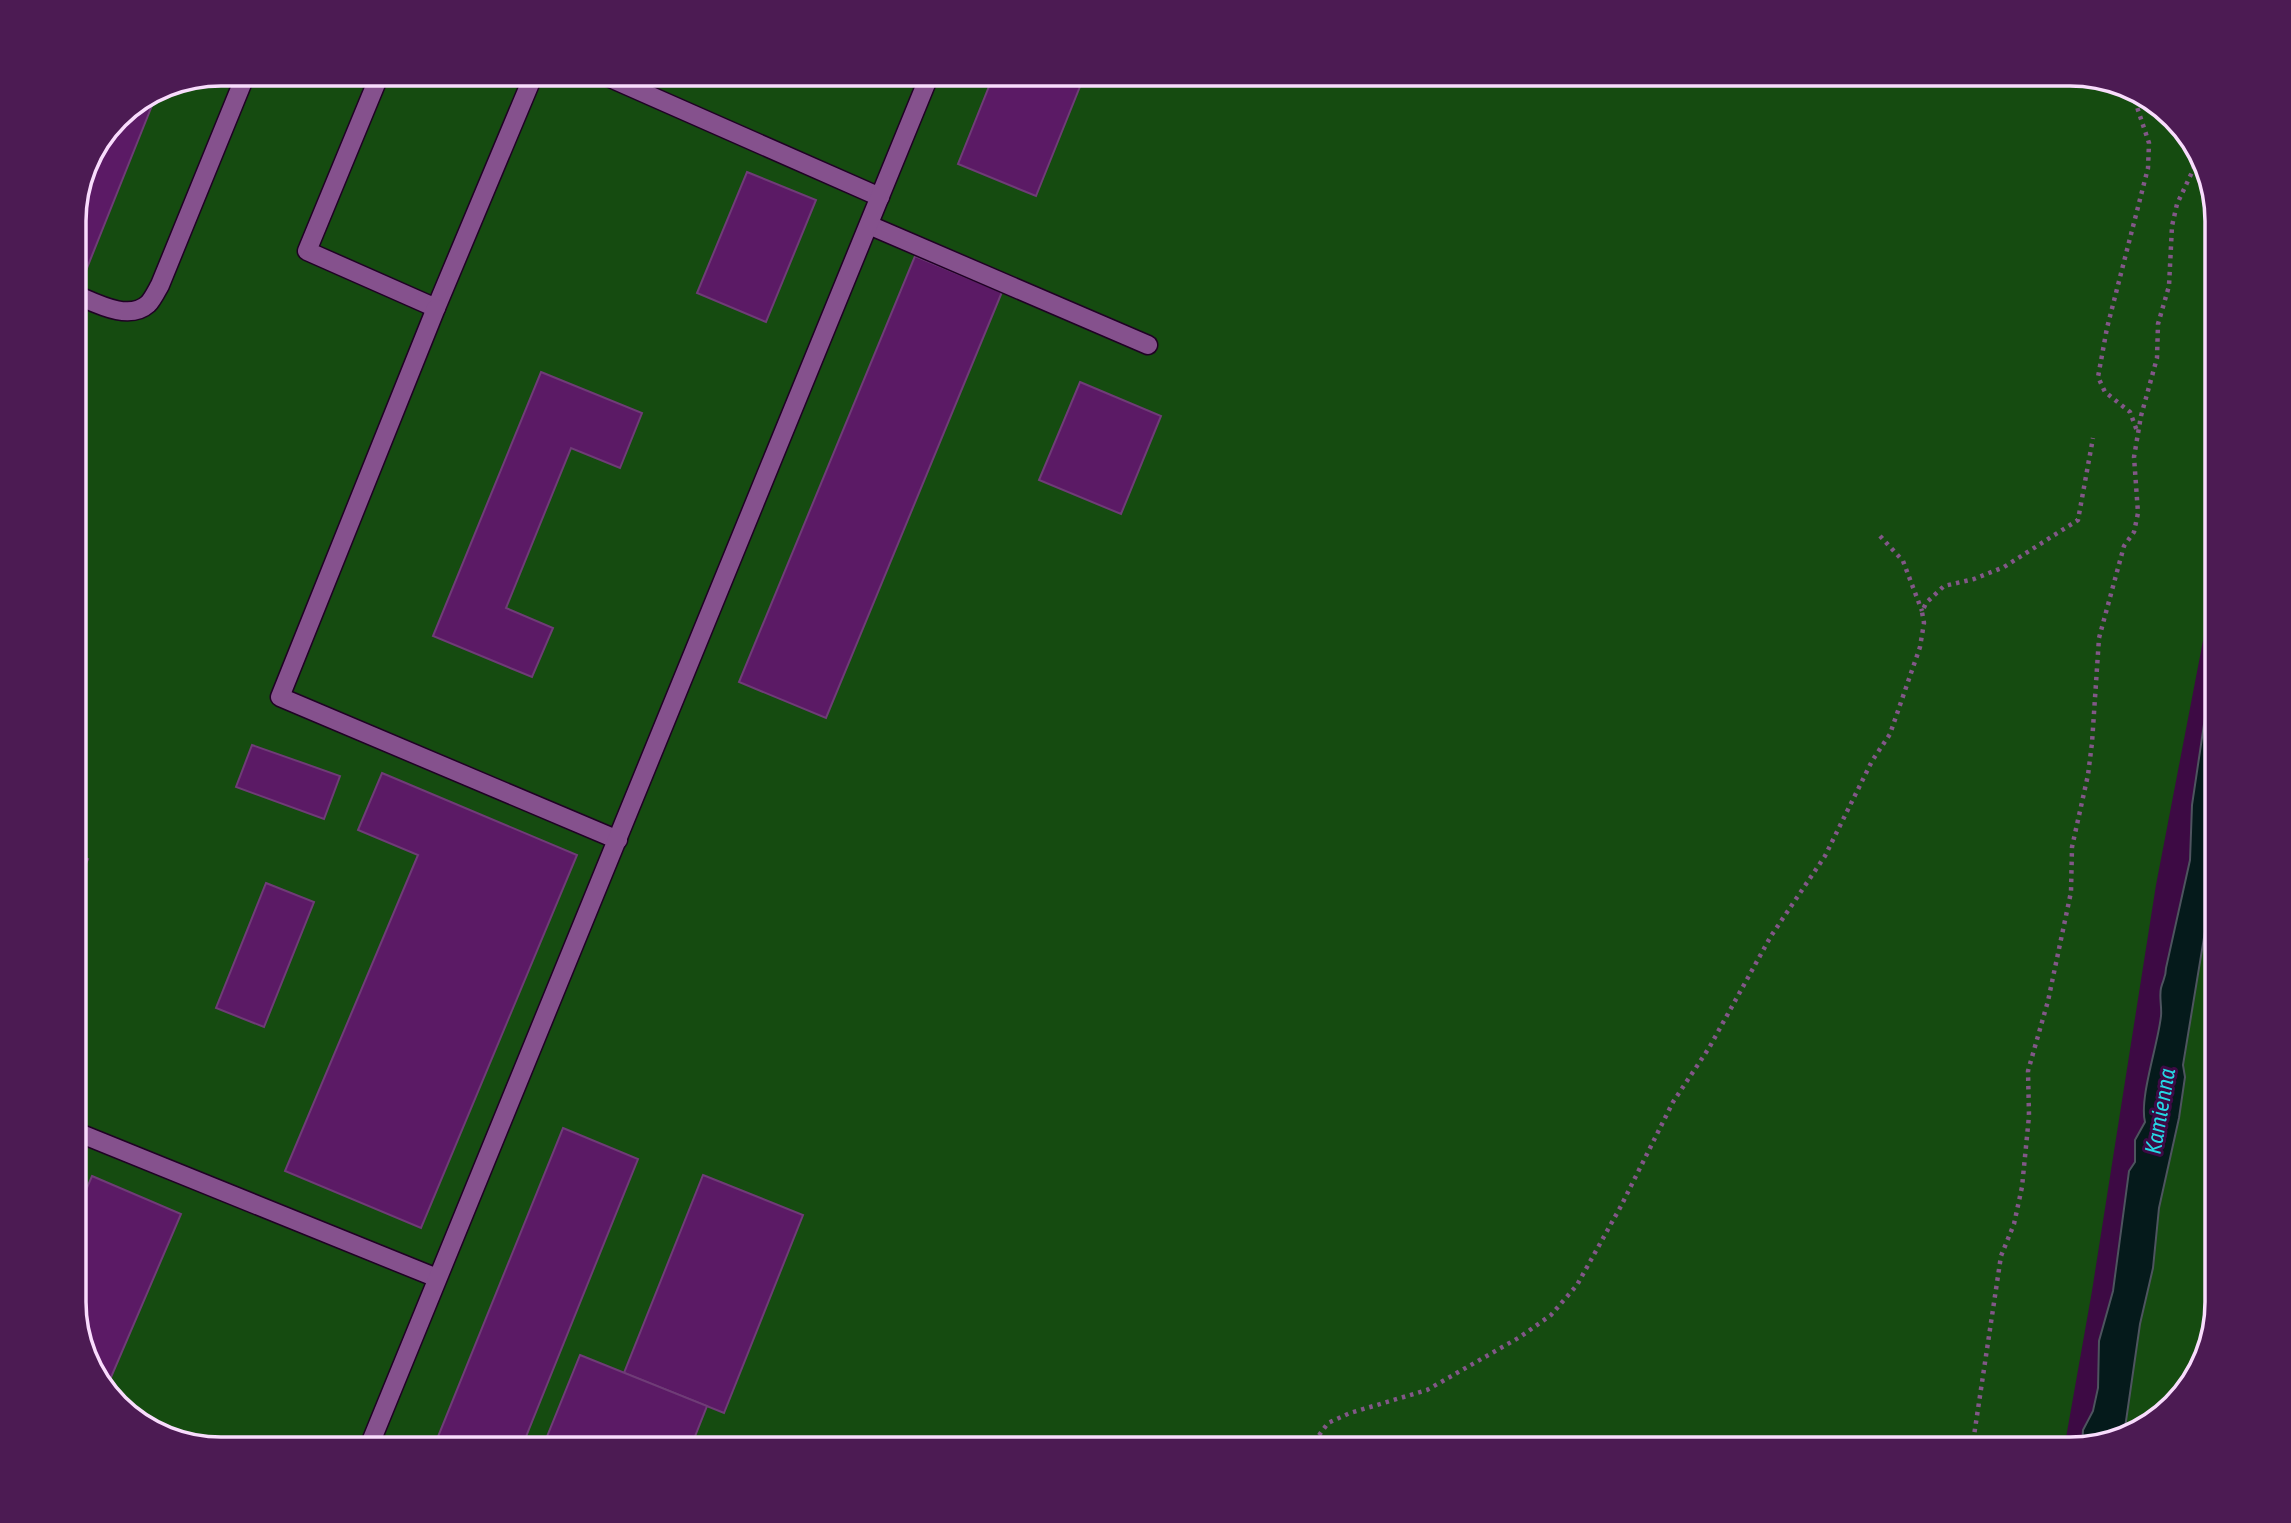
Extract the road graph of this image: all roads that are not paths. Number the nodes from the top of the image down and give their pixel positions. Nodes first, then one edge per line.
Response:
1 (241, 86) edge
2 (375, 86) edge
3 (529, 86) edge
4 (628, 86) edge
5 (925, 86) edge
6 (880, 197) junction
7 (869, 225) junction
8 (86, 299) edge
9 (436, 308) junction
10 (1148, 345) dead end
11 (618, 840) junction
12 (86, 1135) edge
13 (437, 1278) junction
14 (373, 1437) edge

1 - 8 lane
2 - 9 lane
3 - 9 lane
4 - 6 lane
5 - 6 lane
6 - 7 lane
7 - 10 lane
7 - 11 lane
9 - 11 lane
11 - 13 lane
12 - 13 lane
13 - 14 lane

